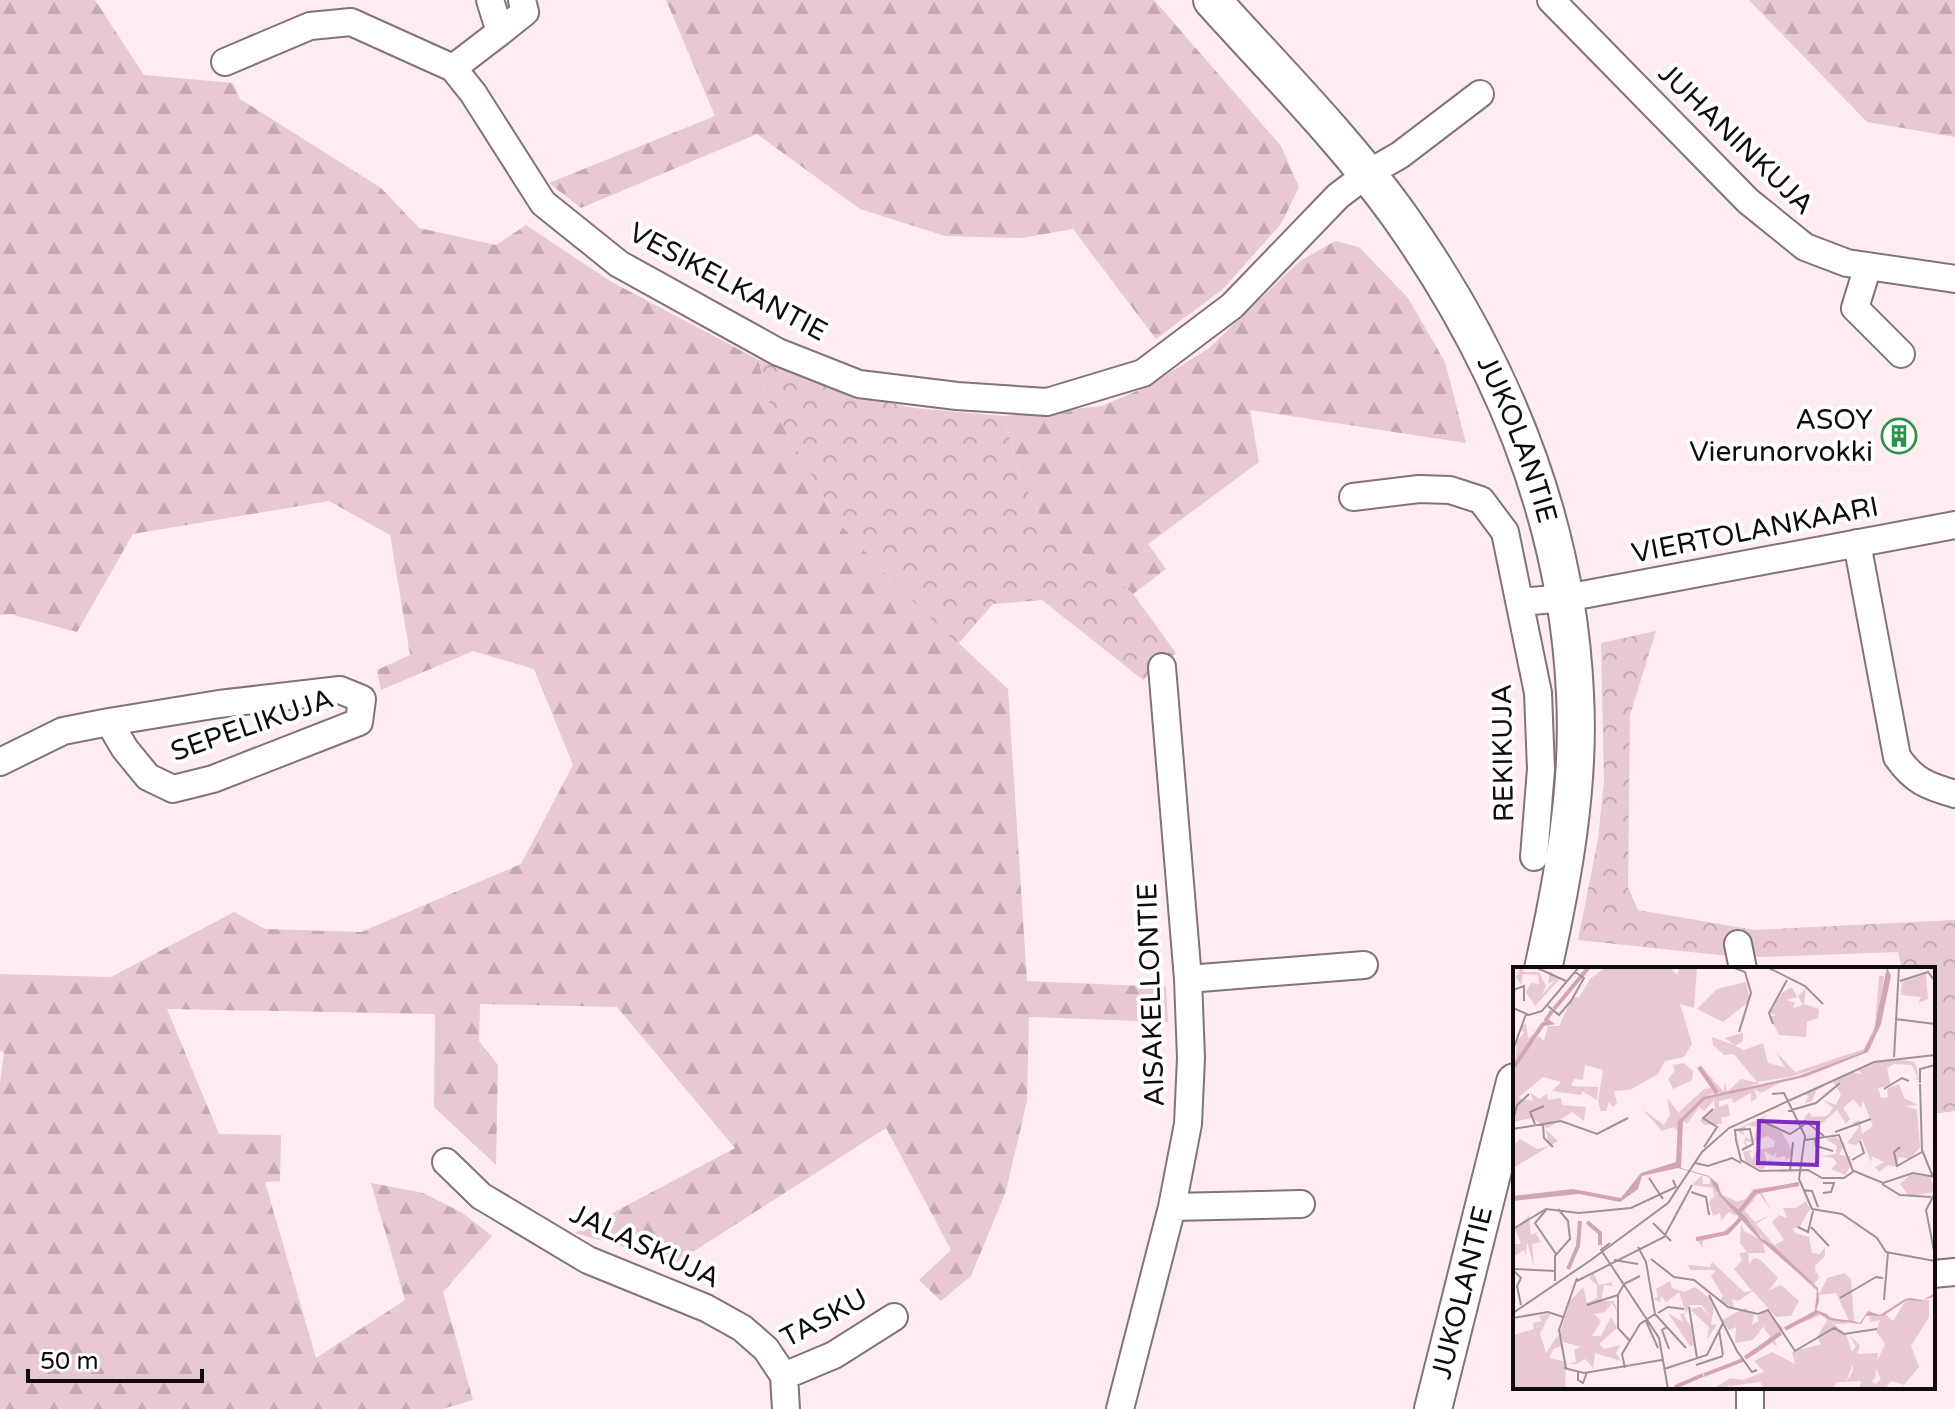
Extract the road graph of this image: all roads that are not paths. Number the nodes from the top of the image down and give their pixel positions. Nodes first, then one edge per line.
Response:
1 (490, 0) edge
2 (522, 0) edge
3 (1212, 0) edge
4 (1551, 0) edge
5 (500, 32) junction
6 (225, 62) dead end
7 (453, 68) junction
8 (1480, 94) dead end
9 (1367, 174) junction
10 (1868, 266) junction
11 (1955, 279) edge
12 (1901, 354) dead end
13 (1353, 497) dead end
14 (1955, 525) edge
15 (1857, 543) junction
16 (1566, 598) junction
17 (1520, 602) junction
18 (1162, 667) dead end
19 (109, 722) junction
20 (0, 762) edge
21 (1955, 794) edge
22 (1534, 857) dead end
23 (1364, 965) dead end
24 (1543, 967) edge
25 (1188, 979) junction
26 (1513, 1090) edge
27 (446, 1162) dead end
28 (1301, 1204) dead end
29 (1172, 1207) junction
30 (1955, 1272) edge
31 (1935, 1274) edge
32 (894, 1317) dead end
33 (784, 1376) junction
34 (786, 1409) edge
35 (1120, 1409) edge
36 (1433, 1409) edge

1 - 5 street
2 - 5 street
3 - 9 street, JUKOLANTIE
4 - 10 street, JUHANINKUJA
5 - 7 street
6 - 7 street, VESIKELKANTIE
7 - 9 street, VESIKELKANTIE
8 - 9 street, VESIKELKANTIE
9 - 16 street, JUKOLANTIE
10 - 11 street, JUHANINKUJA
10 - 12 street
13 - 17 street, REKIKUJA
14 - 15 street, VIERTOLANKAARI
15 - 16 street, VIERTOLANKAARI
15 - 21 street
16 - 17 street
16 - 24 street, JUKOLANTIE
17 - 22 street, REKIKUJA
18 - 25 street, AISAKELLONTIE
19 - 19 street, SEPELIKUJA
19 - 20 street, SEPELIKUJA
23 - 25 street
25 - 29 street, AISAKELLONTIE
26 - 36 street, JUKOLANTIE
27 - 33 street, JALASKUJA
28 - 29 street
29 - 35 street, AISAKELLONTIE
30 - 31 street
32 - 33 street, TASKU
33 - 34 street

